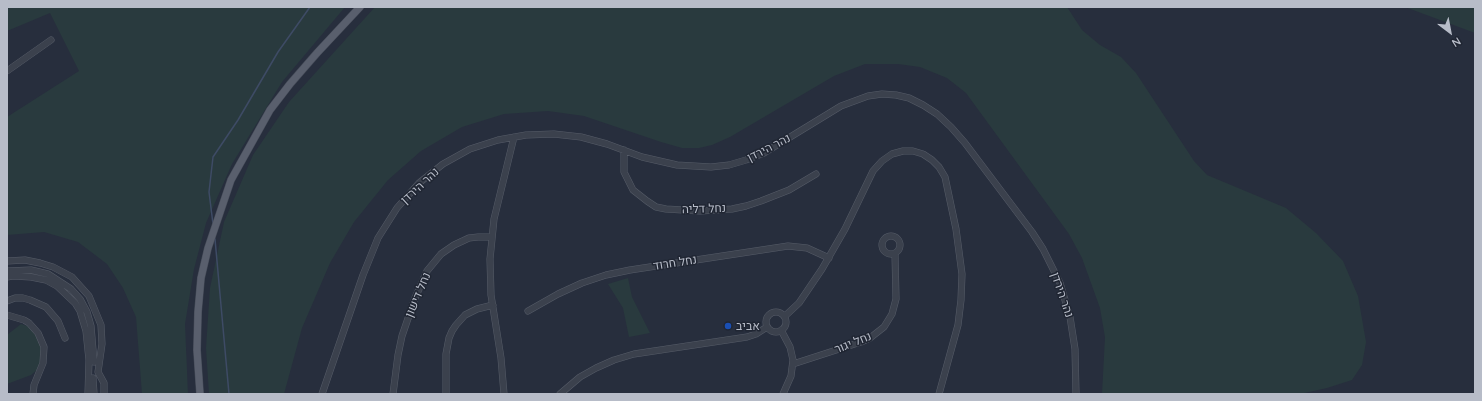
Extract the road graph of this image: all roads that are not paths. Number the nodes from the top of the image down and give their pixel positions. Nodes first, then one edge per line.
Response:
1 (360, 7) edge
2 (51, 40) dead end
3 (7, 71) edge
4 (514, 137) junction
5 (624, 150) junction
6 (816, 174) dead end
7 (491, 237) junction
8 (895, 254) dead end
9 (828, 258) junction
10 (7, 261) edge
11 (7, 271) edge
12 (7, 277) edge
13 (7, 301) edge
14 (493, 305) junction
15 (528, 311) dead end
16 (7, 315) edge
17 (784, 316) junction
18 (767, 327) junction
19 (781, 330) junction
20 (65, 338) dead end
21 (91, 361) junction
22 (793, 364) junction
23 (98, 370) junction
24 (91, 379) junction
25 (33, 394) edge
26 (88, 394) edge
27 (94, 394) edge
28 (104, 394) edge
29 (200, 394) edge
30 (322, 394) edge
31 (393, 394) edge
32 (446, 394) edge
33 (504, 394) edge
34 (560, 394) edge
35 (783, 394) edge
36 (939, 394) edge
37 (1076, 394) edge

1 - 29 main road
2 - 3 street
4 - 5 street, נהר הירדן
4 - 7 street
4 - 30 street, נהר הירדן
5 - 6 street, נחל דליה
5 - 37 street, נהר הירדן
7 - 14 street
7 - 31 street, נחל דישון
8 - 22 street, נחל יגור
9 - 15 street, נחל חרוד
9 - 17 street
9 - 36 street
10 - 23 street
11 - 21 street
12 - 21 street
13 - 20 street
14 - 32 street
14 - 33 street
16 - 25 street
17 - 18 street
17 - 19 street
18 - 19 street
18 - 34 street
19 - 22 street
21 - 23 street
21 - 24 street
22 - 35 street
23 - 24 street
23 - 28 street
24 - 26 street
24 - 27 street

